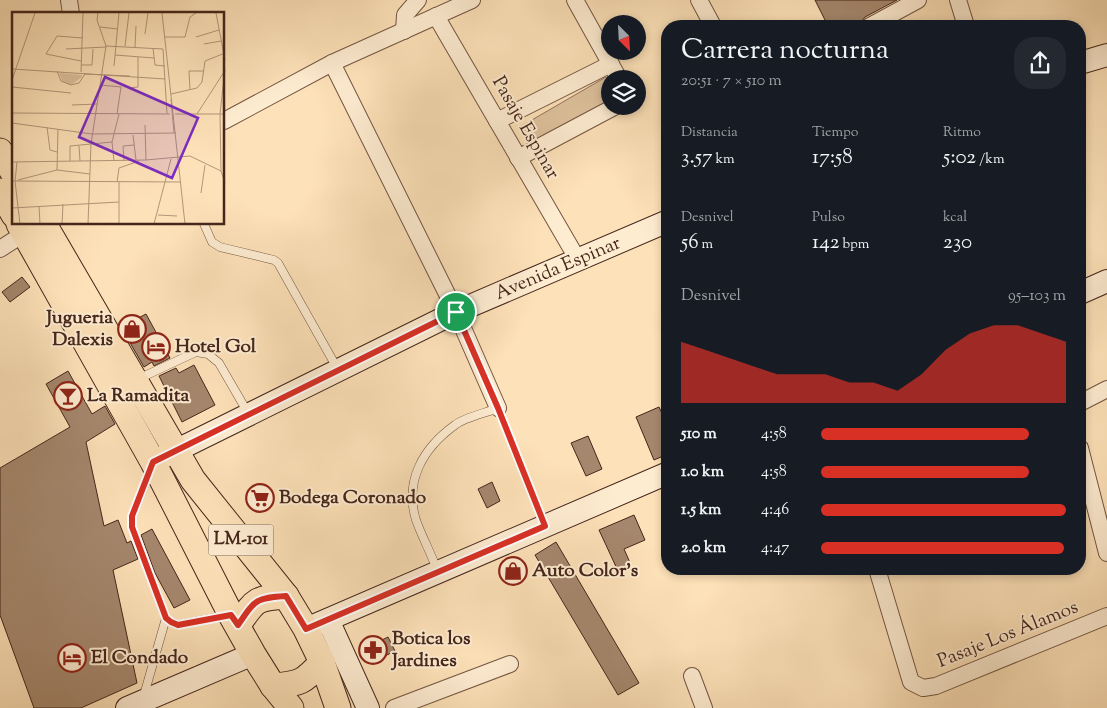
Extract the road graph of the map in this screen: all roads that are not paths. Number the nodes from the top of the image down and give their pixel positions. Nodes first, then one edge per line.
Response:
1 (418, 0) edge
2 (472, 0) edge
3 (574, 0) edge
4 (699, 0) edge
5 (918, 0) edge
6 (958, 0) edge
7 (436, 16) junction
8 (711, 20) edge
9 (881, 20) edge
10 (964, 20) edge
11 (404, 31) junction
12 (1107, 55) edge
13 (1086, 61) edge
14 (332, 63) junction
15 (611, 64) junction
16 (614, 70) edge
17 (601, 114) edge
18 (225, 120) edge
19 (497, 121) junction
20 (0, 151) edge
21 (518, 158) junction
22 (12, 171) edge
23 (0, 191) edge
24 (12, 205) edge
25 (27, 225) edge
26 (29, 225) edge
27 (29, 225) edge
28 (204, 225) edge
29 (661, 225) edge
30 (0, 249) edge
31 (578, 260) junction
32 (1107, 281) edge
33 (1086, 290) edge
34 (456, 312) junction
35 (338, 370) junction
36 (135, 380) junction
37 (1107, 389) edge
38 (1086, 400) edge
39 (498, 408) junction
40 (249, 415) junction
41 (176, 451) junction
42 (153, 462) junction
43 (1086, 471) edge
44 (661, 476) edge
45 (545, 526) junction
46 (1107, 553) edge
47 (437, 572) junction
48 (879, 575) edge
49 (286, 596) junction
50 (1107, 616) edge
51 (166, 618) junction
52 (234, 620) junction
53 (317, 624) junction
54 (253, 654) junction
55 (322, 662) junction
56 (510, 664) dead end
57 (692, 676) dead end
58 (273, 686) junction
59 (135, 705) edge
60 (291, 708) edge
61 (338, 708) edge
62 (368, 708) edge
63 (394, 708) edge
64 (704, 708) edge

1 - 11 street
2 - 7 street
3 - 15 street
4 - 8 street
5 - 9 street
6 - 10 street
7 - 11 street
7 - 19 street, Pasaje Espinar
11 - 14 street
12 - 13 street
14 - 18 street
14 - 34 street
15 - 16 street
15 - 19 street
17 - 21 street
19 - 21 street, Pasaje Espinar
20 - 22 main road
21 - 31 street, Pasaje Espinar
23 - 24 main road, LM-101
25 - 30 street
26 - 36 main road, LM-101
27 - 42 main road, LM-101
28 - 35 lane
29 - 31 street, Avenida Espinar
31 - 34 street, Avenida Espinar
32 - 33 street
34 - 35 street, Avenida Espinar
34 - 39 street
35 - 40 street, Avenida Espinar
36 - 40 lane
36 - 41 main road, LM-101
37 - 38 street
39 - 45 lane
39 - 47 lane
40 - 41 street, Avenida Espinar
41 - 42 street, Avenida Espinar
41 - 49 main road, LM-101
42 - 51 lane
42 - 52 main road, LM-101
43 - 46 street
44 - 45 street
45 - 47 street
47 - 53 street
48 - 50 street, Pasaje Los Álamos
49 - 52 main road
49 - 53 main road, LM-101
51 - 52 lane
51 - 59 lane
52 - 54 main road, LM-101
53 - 55 main road, LM-101
53 - 62 street
54 - 58 main road, LM-101
54 - 59 street
55 - 58 main road
55 - 61 main road, LM-101
56 - 63 street
57 - 64 street
58 - 60 main road, LM-101

